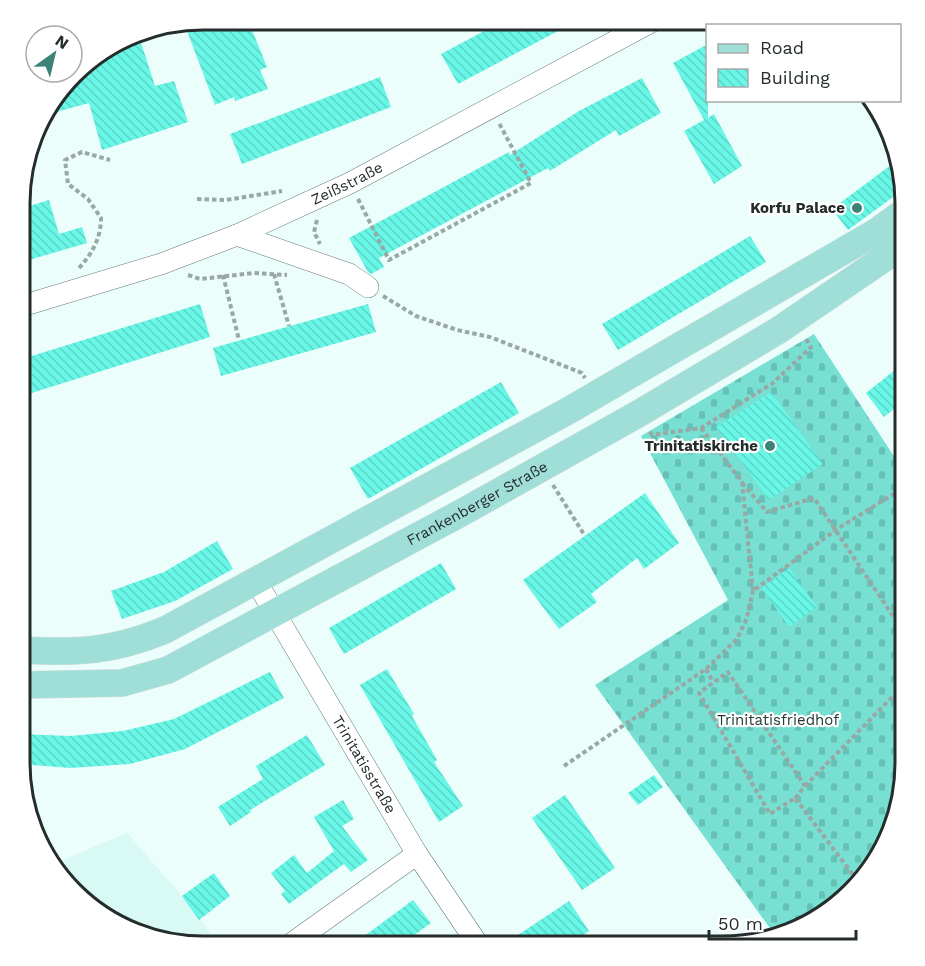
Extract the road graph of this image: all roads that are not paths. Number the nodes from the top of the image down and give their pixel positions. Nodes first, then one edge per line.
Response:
1 (636, 30) edge
2 (895, 218) edge
3 (237, 235) junction
4 (895, 251) edge
5 (368, 287) road end
6 (30, 304) edge
7 (256, 580) junction
8 (275, 613) junction
9 (30, 650) edge
10 (30, 685) edge
11 (417, 854) junction
12 (302, 936) edge
13 (472, 936) edge

1 - 3 street, Zeißstraße
2 - 7 main road
3 - 5 street
3 - 6 street, Zeißstraße
4 - 8 main road, Frankenberger Straße
7 - 8 street, Trinitatisstraße
7 - 9 main road
8 - 10 main road, Frankenberger Straße
8 - 11 street, Trinitatisstraße
11 - 12 street
11 - 13 street, Trinitatisstraße

